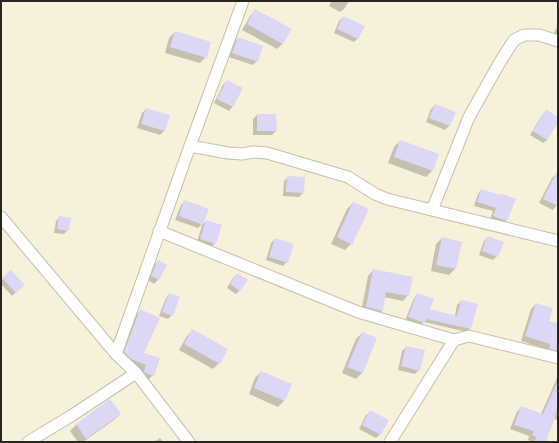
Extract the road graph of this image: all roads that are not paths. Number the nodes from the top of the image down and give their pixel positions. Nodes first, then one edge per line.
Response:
1 (243, 1) edge
2 (558, 41) edge
3 (190, 146) junction
4 (432, 210) junction
5 (1, 217) edge
6 (159, 231) junction
7 (558, 241) edge
8 (454, 340) junction
9 (116, 354) junction
10 (558, 358) edge
11 (136, 373) junction
12 (28, 442) edge
13 (189, 442) edge
14 (390, 442) edge

1 - 3 street
2 - 4 street
3 - 4 street
3 - 6 street
4 - 7 street
5 - 9 street
6 - 8 street
6 - 9 street
8 - 10 street
8 - 14 street
9 - 11 street
11 - 12 street
11 - 13 street

